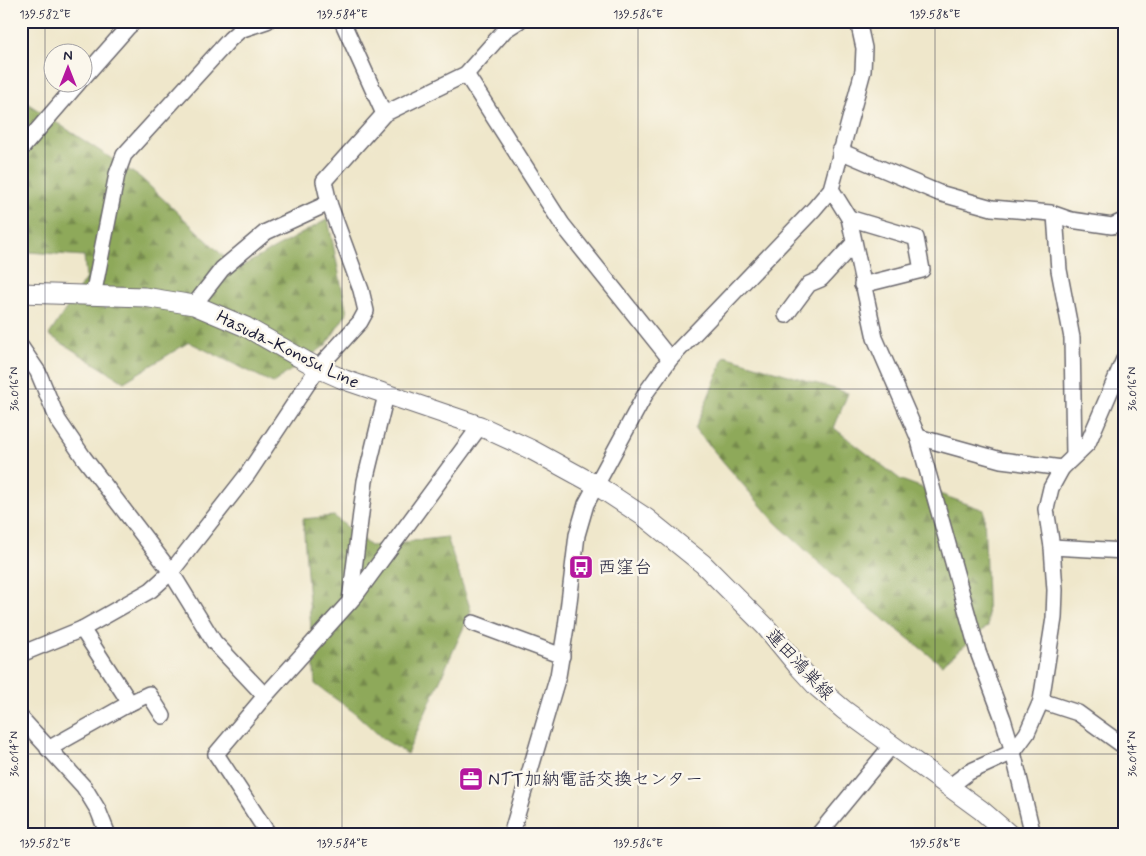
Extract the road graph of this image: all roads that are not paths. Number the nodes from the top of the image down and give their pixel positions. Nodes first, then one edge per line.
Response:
1 (267, 21) edge
2 (342, 21) edge
3 (519, 21) edge
4 (858, 21) edge
5 (128, 23) edge
6 (92, 67) edge
7 (466, 74) junction
8 (70, 92) edge
9 (384, 114) junction
10 (21, 149) edge
11 (840, 151) junction
12 (831, 189) junction
13 (329, 203) junction
14 (1055, 215) junction
15 (849, 218) junction
16 (1125, 220) edge
17 (854, 243) junction
18 (862, 285) junction
19 (21, 293) edge
20 (93, 296) junction
21 (194, 305) junction
22 (786, 315) dead end
23 (21, 347) edge
24 (1125, 357) edge
25 (670, 359) junction
26 (318, 368) junction
27 (386, 394) junction
28 (480, 426) junction
29 (918, 437) junction
30 (1074, 456) junction
31 (1062, 468) junction
32 (596, 485) junction
33 (1052, 547) junction
34 (1125, 551) edge
35 (171, 572) junction
36 (350, 601) junction
37 (473, 623) dead end
38 (82, 629) junction
39 (21, 654) edge
40 (562, 656) junction
41 (265, 696) junction
42 (1041, 701) junction
43 (130, 703) junction
44 (163, 716) dead end
45 (21, 718) edge
46 (892, 745) junction
47 (1125, 747) edge
48 (48, 749) junction
49 (1013, 752) junction
50 (949, 787) junction
51 (108, 835) edge
52 (269, 835) edge
53 (511, 835) edge
54 (818, 835) edge
55 (1010, 835) edge
56 (1033, 835) edge

1 - 20 street
2 - 9 street
3 - 7 street
4 - 11 street
5 - 6 street
7 - 9 street
7 - 25 street
8 - 10 street
9 - 13 street
11 - 12 street
11 - 14 street
12 - 15 street
12 - 25 street
13 - 21 street
13 - 26 street
14 - 16 street
14 - 30 street
15 - 17 street
15 - 18 street
17 - 18 street
17 - 22 street
18 - 29 street
19 - 20 main road, Hasuda-Konosu Line
20 - 21 main road, Hasuda-Konosu Line
21 - 26 main road, Hasuda-Konosu Line
23 - 35 street
24 - 30 street
25 - 32 street
26 - 27 main road, Hasuda-Konosu Line
26 - 35 street
27 - 28 main road, Hasuda-Konosu Line
27 - 36 street
28 - 32 main road, Hasuda-Konosu Line
28 - 36 street
29 - 31 street
29 - 49 street
30 - 31 street
31 - 33 street
32 - 40 street
32 - 46 main road, 蓮田鴻巣線
33 - 34 street
33 - 42 street
35 - 38 street
35 - 41 street
36 - 41 street
37 - 40 street
38 - 39 street
38 - 43 street
40 - 53 street
41 - 52 street
42 - 47 street
42 - 49 street
43 - 44 street
43 - 48 street
45 - 48 street
46 - 50 main road, 蓮田鴻巣線
46 - 54 street
48 - 51 street
49 - 50 street
49 - 56 street
50 - 55 main road, 蓮田鴻巣線

